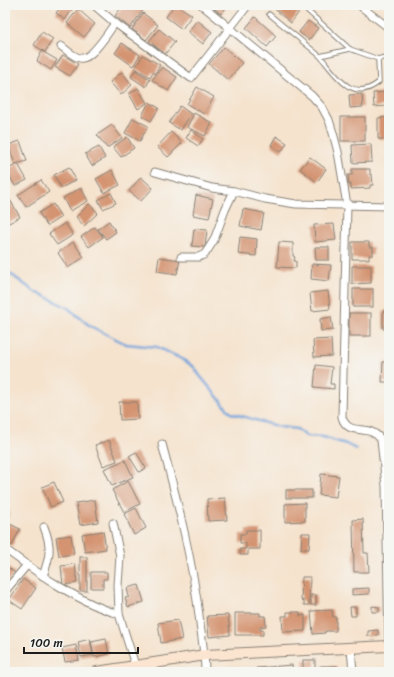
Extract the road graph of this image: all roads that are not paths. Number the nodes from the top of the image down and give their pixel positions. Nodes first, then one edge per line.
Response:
1 (94, 5) edge
2 (202, 5) edge
3 (248, 5) edge
4 (302, 5) edge
5 (359, 5) edge
6 (268, 14) dead end
7 (115, 23) junction
8 (230, 27) junction
9 (389, 28) edge
10 (62, 46) dead end
11 (350, 50) junction
12 (320, 56) junction
13 (389, 56) edge
14 (378, 59) junction
15 (155, 172) dead end
16 (234, 191) junction
17 (347, 205) junction
18 (389, 206) edge
19 (180, 257) dead end
20 (162, 444) dead end
21 (113, 523) dead end
22 (44, 528) dead end
23 (5, 549) edge
24 (27, 565) junction
25 (43, 576) junction
26 (5, 591) edge
27 (119, 614) junction
28 (389, 646) edge
29 (350, 648) junction
30 (205, 655) junction
31 (135, 665) junction
32 (97, 672) edge
33 (205, 672) edge
34 (352, 672) edge

1 - 7 street
2 - 8 street
3 - 8 street
4 - 11 lane
5 - 9 street
6 - 12 lane
7 - 8 street
7 - 10 street
8 - 17 street
11 - 12 lane
11 - 14 lane
12 - 14 lane
13 - 14 lane
15 - 16 street
16 - 17 street
16 - 19 street
17 - 18 street
17 - 28 street
20 - 30 street
21 - 27 street
22 - 25 street
23 - 24 street
24 - 25 street
24 - 26 street
25 - 27 street
27 - 31 street
28 - 29 street
29 - 30 street
29 - 34 street
30 - 31 street
30 - 33 street
31 - 32 street

